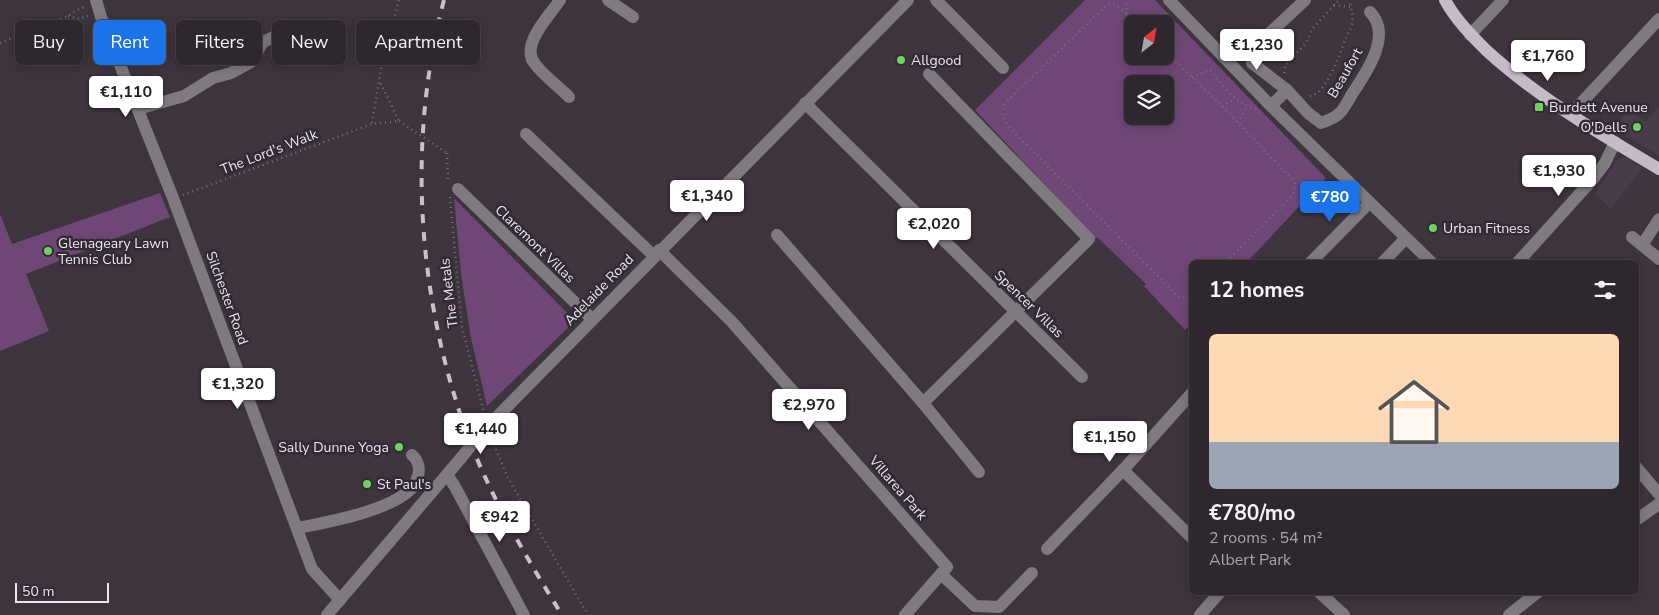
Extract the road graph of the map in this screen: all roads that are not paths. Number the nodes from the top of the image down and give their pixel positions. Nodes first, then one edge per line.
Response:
1 (560, 0) edge
2 (608, 0) edge
3 (908, 0) edge
4 (936, 0) edge
5 (1305, 0) edge
6 (1445, 0) edge
7 (1503, 0) edge
8 (94, 2) edge
9 (1176, 2) edge
10 (1370, 12) dead end
11 (633, 17) dead end
12 (1659, 19) edge
13 (1470, 35) junction
14 (272, 38) edge
15 (1003, 68) dead end
16 (930, 74) dead end
17 (1288, 91) junction
18 (569, 96) dead end
19 (805, 103) junction
20 (1271, 106) junction
21 (138, 109) junction
22 (1571, 114) junction
23 (526, 134) dead end
24 (1615, 142) junction
25 (1659, 169) edge
26 (452, 188) road end
27 (1369, 203) junction
28 (1659, 219) edge
29 (777, 235) dead end
30 (1406, 238) junction
31 (657, 253) junction
32 (1659, 259) edge
33 (1313, 260) edge
34 (1385, 260) edge
35 (1429, 260) edge
36 (1520, 260) edge
37 (1015, 311) junction
38 (592, 319) junction
39 (1082, 377) dead end
40 (1189, 396) edge
41 (923, 403) junction
42 (412, 455) dead end
43 (1123, 470) junction
44 (1639, 471) edge
45 (979, 472) dead end
46 (447, 475) junction
47 (1659, 494) edge
48 (1659, 504) edge
49 (1639, 518) edge
50 (298, 528) junction
51 (1189, 535) edge
52 (1047, 549) dead end
53 (1032, 573) dead end
54 (941, 574) junction
55 (1217, 595) edge
56 (1322, 595) edge
57 (1534, 595) edge
58 (340, 600) junction
59 (971, 610) edge
60 (327, 615) edge
61 (524, 615) edge
62 (905, 615) edge
63 (1200, 615) edge
64 (1344, 615) edge
65 (1509, 615) edge

1 - 18 street
2 - 11 street
3 - 19 street, Adelaide Road
4 - 15 street
5 - 17 street, Beaufort
6 - 13 main road
7 - 13 street
8 - 21 street, Silchester Road
9 - 20 street
10 - 17 street, Beaufort
12 - 22 street
13 - 22 main road
14 - 21 street
16 - 37 street
17 - 20 street
19 - 31 street, Adelaide Road
19 - 37 street, Spencer Villas
20 - 27 street
21 - 50 street, Silchester Road
22 - 24 main road
23 - 31 street
24 - 25 main road
24 - 36 street
26 - 38 street, Claremont Villas
27 - 30 street
27 - 33 street
28 - 32 street
29 - 41 street
30 - 34 street
30 - 35 street
31 - 38 street, Adelaide Road
31 - 54 street, Villarea Park
37 - 39 street, Spencer Villas
37 - 41 street
38 - 46 street, Adelaide Road, bridge
40 - 43 street
41 - 45 street
42 - 50 street
43 - 51 street
43 - 52 street
44 - 47 street
46 - 58 street, Adelaide Road
46 - 61 street
48 - 49 street
50 - 58 street, Silchester Road
53 - 59 street
54 - 59 street
54 - 62 street
55 - 63 street
56 - 64 street
57 - 65 street
58 - 60 street, Adelaide Road

